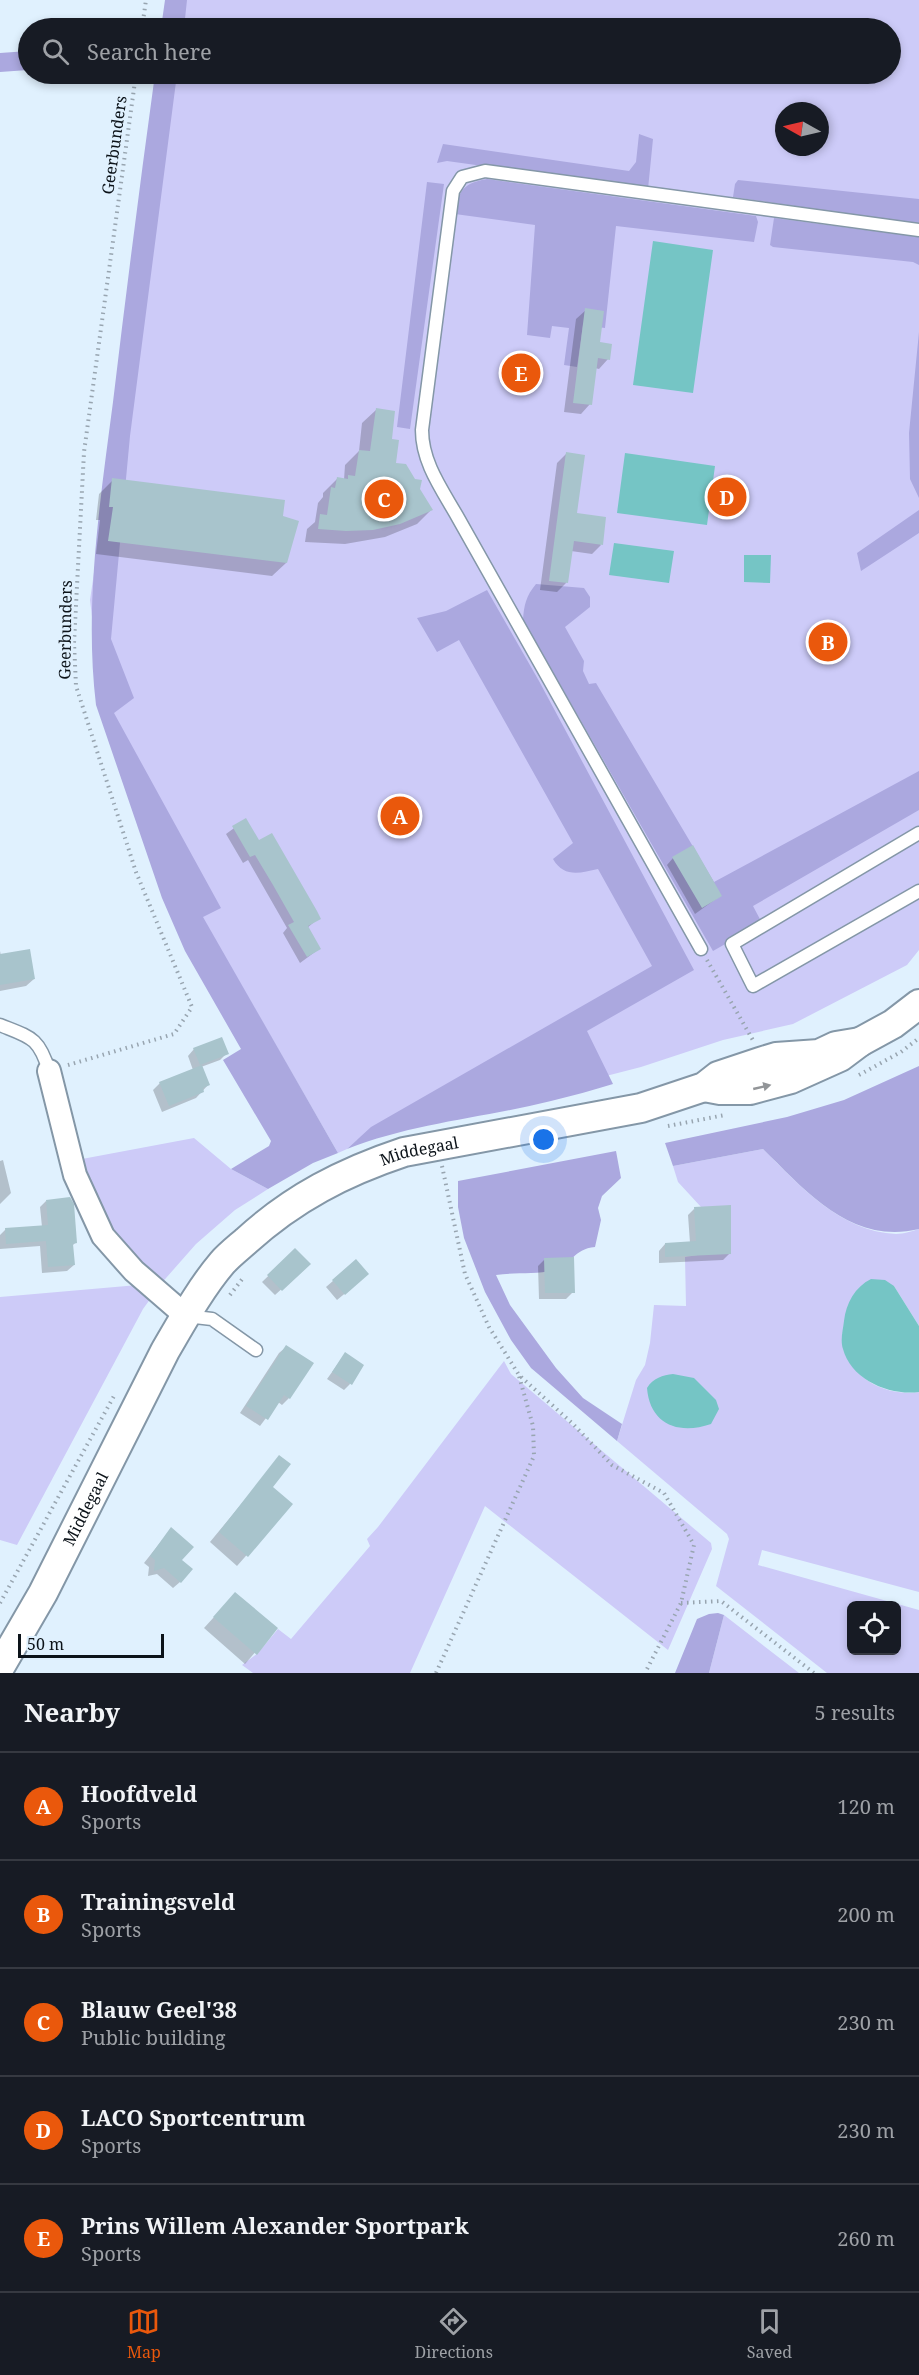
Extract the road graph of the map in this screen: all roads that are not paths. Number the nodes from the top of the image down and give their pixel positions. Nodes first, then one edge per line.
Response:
1 (919, 230) edge
2 (919, 833) edge
3 (919, 891) edge
4 (701, 949) road end
5 (919, 1004) edge
6 (0, 1025) edge
7 (860, 1042) junction
8 (49, 1071) joint
9 (704, 1087) junction
10 (199, 1317) junction
11 (256, 1350) dead end
12 (0, 1667) edge

1 - 4 lane
2 - 3 lane
5 - 7 street, Middegaal
6 - 8 lane
7 - 9 street, Middegaal
9 -> 7 street, Middegaal
8 - 10 street
9 - 10 street, Middegaal
10 - 11 lane
10 - 12 street, Middegaal

